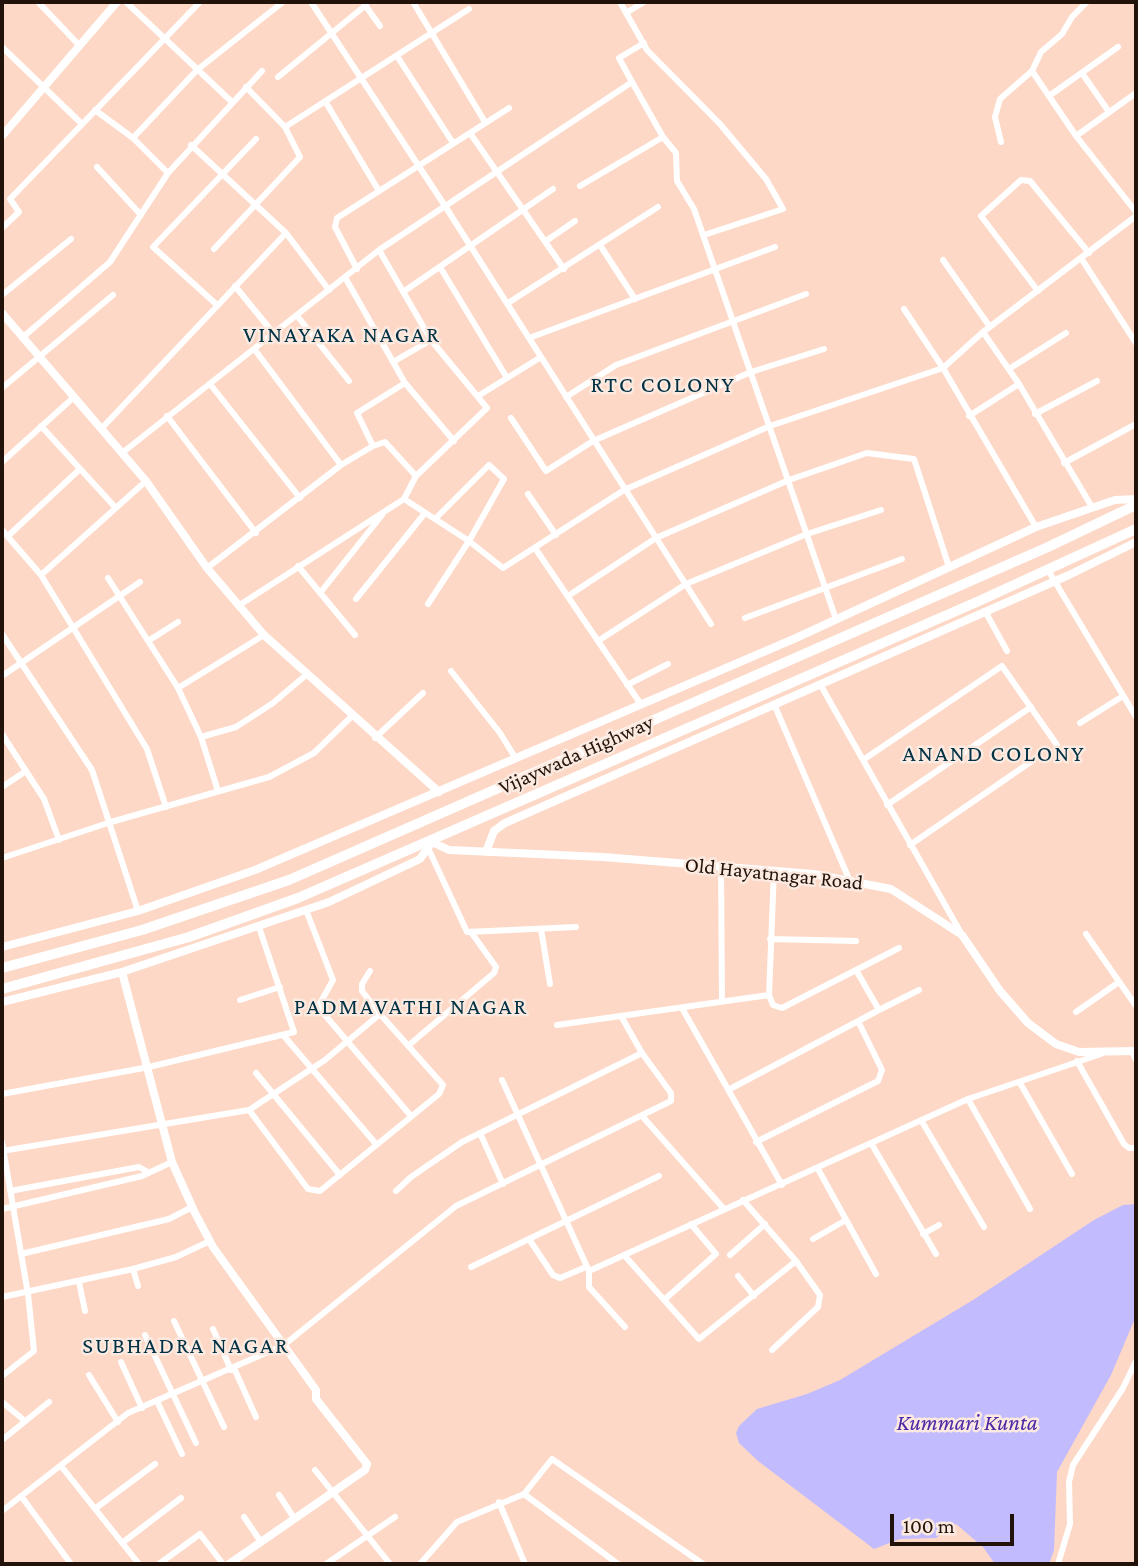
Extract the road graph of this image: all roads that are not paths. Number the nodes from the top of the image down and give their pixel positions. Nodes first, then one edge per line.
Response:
1 (38, 2) edge
2 (126, 2) edge
3 (200, 2) edge
4 (283, 2) edge
5 (311, 2) edge
6 (413, 2) edge
7 (620, 2) edge
8 (643, 2) edge
9 (1087, 2) edge
10 (113, 3) edge
11 (365, 4) edge
12 (468, 9) dead end
13 (626, 13) junction
14 (380, 26) dead end
15 (332, 31) junction
16 (432, 32) junction
17 (165, 38) junction
18 (643, 43) junction
19 (78, 44) junction
20 (2, 47) edge
21 (1118, 47) dead end
22 (397, 56) junction
23 (197, 69) junction
24 (262, 71) dead end
25 (1032, 71) junction
26 (1082, 73) junction
27 (278, 77) dead end
28 (362, 78) junction
29 (632, 82) junction
30 (246, 87) junction
31 (42, 88) junction
32 (1136, 93) edge
33 (1049, 96) junction
34 (232, 102) junction
35 (325, 102) junction
36 (509, 108) dead end
37 (95, 110) junction
38 (1109, 112) junction
39 (485, 122) junction
40 (82, 124) junction
41 (285, 127) junction
42 (3, 132) edge
43 (470, 132) junction
44 (1076, 136) junction
45 (663, 137) junction
46 (132, 138) junction
47 (256, 139) dead end
48 (1000, 142) dead end
49 (453, 144) junction
50 (191, 145) junction
51 (419, 166) junction
52 (97, 167) dead end
53 (168, 173) junction
54 (223, 173) junction
55 (498, 173) junction
56 (580, 186) dead end
57 (553, 189) dead end
58 (379, 191) junction
59 (255, 203) junction
60 (446, 206) junction
61 (659, 207) dead end
62 (523, 209) junction
63 (1136, 214) edge
64 (141, 215) junction
65 (575, 221) dead end
66 (2, 228) edge
67 (286, 233) junction
68 (704, 235) junction
69 (71, 239) dead end
70 (546, 241) junction
71 (600, 245) junction
72 (471, 247) junction
73 (775, 247) dead end
74 (214, 249) dead end
75 (379, 250) junction
76 (1089, 253) junction
77 (1081, 258) junction
78 (943, 260) dead end
79 (440, 267) junction
80 (358, 269) junction
81 (564, 269) junction
82 (716, 269) junction
83 (346, 279) junction
84 (235, 286) junction
85 (329, 290) junction
86 (1038, 291) junction
87 (403, 292) junction
88 (806, 294) dead end
89 (2, 295) edge
90 (113, 295) dead end
91 (635, 299) junction
92 (508, 303) junction
93 (216, 304) junction
94 (904, 309) dead end
95 (2, 313) edge
96 (298, 317) junction
97 (734, 322) junction
98 (990, 327) junction
99 (983, 332) junction
100 (1066, 333) dead end
101 (274, 334) junction
102 (22, 338) junction
103 (529, 338) junction
104 (431, 340) junction
105 (1136, 342) edge
106 (824, 349) dead end
107 (255, 350) junction
108 (38, 356) junction
109 (541, 357) junction
110 (393, 362) junction
111 (943, 368) junction
112 (1009, 369) junction
113 (751, 372) junction
114 (507, 378) junction
115 (349, 381) dead end
116 (1097, 381) dead end
117 (404, 383) junction
118 (210, 384) junction
119 (1019, 384) junction
120 (2, 388) edge
121 (478, 396) junction
122 (74, 397) junction
123 (566, 397) junction
124 (1035, 414) junction
125 (167, 416) junction
126 (969, 416) junction
127 (511, 418) dead end
128 (1136, 424) edge
129 (41, 426) junction
130 (770, 426) junction
131 (102, 428) junction
132 (454, 441) junction
133 (593, 441) junction
134 (373, 446) junction
135 (122, 453) junction
136 (2, 462) edge
137 (1064, 463) junction
138 (341, 465) junction
139 (80, 469) junction
140 (416, 476) junction
141 (789, 480) junction
142 (146, 481) junction
143 (624, 490) junction
144 (528, 494) dead end
145 (300, 498) junction
146 (404, 499) junction
147 (1136, 499) edge
148 (1136, 505) edge
149 (115, 507) junction
150 (1091, 507) junction
151 (387, 509) junction
152 (881, 510) dead end
153 (425, 513) junction
154 (435, 519) junction
155 (1036, 527) junction
156 (1136, 529) edge
157 (2, 530) edge
158 (256, 533) junction
159 (807, 534) junction
160 (556, 535) junction
161 (8, 536) junction
162 (656, 538) junction
163 (470, 541) junction
164 (1136, 542) edge
165 (535, 548) junction
166 (902, 559) dead end
167 (298, 566) junction
168 (949, 567) junction
169 (207, 568) junction
170 (1048, 570) junction
171 (41, 575) junction
172 (108, 578) dead end
173 (140, 582) dead end
174 (1053, 582) junction
175 (686, 584) junction
176 (826, 589) junction
177 (320, 593) junction
178 (568, 596) junction
179 (119, 597) junction
180 (356, 599) dead end
181 (428, 604) dead end
182 (238, 606) junction
183 (985, 611) junction
184 (745, 618) dead end
185 (836, 620) junction
186 (178, 622) dead end
187 (711, 624) dead end
188 (73, 630) junction
189 (2, 634) edge
190 (264, 635) junction
191 (355, 635) dead end
192 (598, 641) junction
193 (148, 642) junction
194 (1007, 651) dead end
195 (20, 664) junction
196 (668, 664) dead end
197 (451, 671) dead end
198 (306, 675) junction
199 (2, 676) edge
200 (820, 684) junction
201 (627, 685) junction
202 (178, 688) junction
203 (423, 693) dead end
204 (1123, 696) junction
205 (640, 703) junction
206 (774, 704) junction
207 (1031, 707) junction
208 (352, 716) junction
209 (1136, 717) edge
210 (1080, 723) dead end
211 (678, 732) junction
212 (2, 734) edge
213 (201, 737) junction
214 (375, 738) junction
215 (683, 744) junction
216 (1057, 745) dead end
217 (516, 759) junction
218 (863, 760) junction
219 (1032, 761) dead end
220 (26, 771) junction
221 (2, 788) edge
222 (218, 791) junction
223 (439, 793) junction
224 (887, 804) junction
225 (166, 807) junction
226 (111, 822) junction
227 (59, 840) junction
228 (910, 845) junction
229 (430, 846) junction
230 (486, 852) junction
231 (2, 858) edge
232 (721, 866) junction
233 (774, 870) junction
234 (849, 879) junction
235 (306, 910) junction
236 (138, 911) junction
237 (259, 927) junction
238 (576, 928) dead end
239 (541, 929) junction
240 (471, 932) junction
241 (1086, 934) dead end
242 (962, 935) junction
243 (770, 939) junction
244 (856, 941) dead end
245 (2, 947) edge
246 (899, 948) dead end
247 (2, 968) edge
248 (856, 970) junction
249 (370, 971) dead end
250 (122, 972) junction
251 (1119, 982) junction
252 (550, 984) dead end
253 (280, 987) junction
254 (2, 989) edge
255 (919, 990) dead end
256 (769, 995) junction
257 (240, 999) dead end
258 (722, 1000) junction
259 (2, 1002) edge
260 (1136, 1006) edge
261 (682, 1008) junction
262 (879, 1010) junction
263 (1076, 1012) dead end
264 (380, 1014) junction
265 (621, 1016) junction
266 (859, 1023) junction
267 (557, 1025) dead end
268 (284, 1036) junction
269 (347, 1041) junction
270 (409, 1045) junction
271 (642, 1053) junction
272 (1101, 1054) junction
273 (1135, 1054) edge
274 (1077, 1061) junction
275 (149, 1067) junction
276 (311, 1068) junction
277 (256, 1073) dead end
278 (502, 1080) dead end
279 (1020, 1083) junction
280 (730, 1089) junction
281 (2, 1094) edge
282 (274, 1094) junction
283 (968, 1099) junction
284 (249, 1110) junction
285 (517, 1115) junction
286 (411, 1116) junction
287 (643, 1117) junction
288 (921, 1120) junction
289 (162, 1125) junction
290 (480, 1133) junction
291 (2, 1142) edge
292 (756, 1142) junction
293 (871, 1143) junction
294 (376, 1144) junction
295 (1136, 1148) edge
296 (2, 1151) edge
297 (172, 1163) junction
298 (541, 1167) junction
299 (818, 1169) junction
300 (148, 1172) junction
301 (1072, 1174) dead end
302 (340, 1175) junction
303 (659, 1176) dead end
304 (503, 1184) junction
305 (782, 1185) junction
306 (10, 1191) junction
307 (396, 1191) dead end
308 (743, 1200) junction
309 (192, 1207) junction
310 (13, 1208) junction
311 (2, 1209) edge
312 (724, 1209) junction
313 (1030, 1209) dead end
314 (846, 1220) junction
315 (566, 1222) junction
316 (691, 1224) junction
317 (765, 1224) junction
318 (939, 1226) dead end
319 (984, 1227) dead end
320 (922, 1234) junction
321 (529, 1239) junction
322 (813, 1239) dead end
323 (210, 1241) junction
324 (21, 1254) junction
325 (936, 1254) dead end
326 (624, 1255) junction
327 (730, 1255) dead end
328 (796, 1261) junction
329 (471, 1267) dead end
330 (133, 1269) junction
331 (588, 1269) junction
332 (876, 1274) dead end
333 (738, 1276) dead end
334 (79, 1282) junction
335 (138, 1286) dead end
336 (28, 1294) junction
337 (754, 1296) junction
338 (2, 1297) edge
339 (664, 1300) junction
340 (85, 1311) dead end
341 (174, 1321) dead end
342 (625, 1327) dead end
343 (213, 1329) dead end
344 (145, 1335) dead end
345 (284, 1345) junction
346 (772, 1350) dead end
347 (1136, 1361) edge
348 (121, 1362) dead end
349 (233, 1369) junction
350 (89, 1375) dead end
351 (2, 1376) edge
352 (201, 1383) junction
353 (175, 1394) junction
354 (157, 1401) junction
355 (2, 1402) edge
356 (49, 1402) dead end
357 (142, 1408) junction
358 (256, 1417) dead end
359 (25, 1421) junction
360 (118, 1422) junction
361 (223, 1427) dead end
362 (2, 1440) edge
363 (196, 1443) dead end
364 (182, 1454) dead end
365 (155, 1464) dead end
366 (61, 1465) junction
367 (315, 1470) dead end
368 (331, 1492) junction
369 (524, 1494) junction
370 (21, 1496) junction
371 (279, 1496) dead end
372 (181, 1498) dead end
373 (499, 1502) junction
374 (96, 1508) junction
375 (2, 1511) edge
376 (244, 1517) dead end
377 (395, 1517) dead end
378 (294, 1518) junction
379 (365, 1537) junction
380 (261, 1542) junction
381 (122, 1543) junction
382 (1062, 1562) edge
383 (71, 1564) edge
384 (139, 1564) edge
385 (159, 1564) edge
386 (223, 1564) edge
387 (229, 1564) edge
388 (326, 1564) edge
389 (390, 1564) edge
390 (420, 1564) edge
391 (525, 1564) edge
392 (618, 1564) edge
393 (703, 1564) edge

1 - 19 street
2 - 17 street
3 - 17 street
4 - 23 street
5 - 15 street
6 - 16 street
7 - 13 street
8 - 13 street
9 - 25 street
10 - 19 street
11 - 14 street
11 - 15 street
12 - 16 street
13 - 18 street
15 - 27 street
15 - 28 street
16 - 22 street
16 - 39 street
17 - 23 street
17 - 37 street
18 - 29 street
18 - 68 street
19 - 31 street
20 - 31 street
21 - 26 street
22 - 28 street
22 - 49 street
23 - 34 street
23 - 46 street
24 - 30 street
25 - 33 street
25 - 48 street
26 - 33 street
26 - 38 street
28 - 35 street
28 - 51 street
29 - 45 street
29 - 55 street
30 - 34 street
30 - 41 street
31 - 40 street
31 - 42 street
32 - 38 street
33 - 44 street
34 - 50 street
35 - 41 street
35 - 58 street
36 - 39 street
37 - 40 street
37 - 46 street
38 - 44 street
39 - 43 street
40 - 66 street
41 - 59 street
43 - 49 street
43 - 55 street
44 - 63 street
45 - 56 street
45 - 68 street
46 - 53 street
47 - 54 street
49 - 51 street
50 - 53 street
50 - 54 street
51 - 58 street
51 - 60 street
52 - 64 street
53 - 64 street
54 - 59 street
54 - 93 street
55 - 60 street
55 - 62 street
57 - 62 street
58 - 80 street
59 - 67 street
59 - 74 street
60 - 72 street
60 - 75 street
61 - 71 street
62 - 70 street
62 - 72 street
63 - 76 street
64 - 102 street
65 - 70 street
67 - 84 street
67 - 85 street
68 - 82 street
69 - 89 street
70 - 81 street
71 - 81 street
71 - 91 street
72 - 79 street
72 - 92 street
73 - 82 street
75 - 80 street
75 - 87 street
76 - 77 street
76 - 86 street
77 - 86 street
77 - 105 street
78 - 98 street
79 - 87 street
79 - 114 street
80 - 83 street
81 - 92 street
82 - 91 street
82 - 97 street
83 - 85 street
83 - 110 street
84 - 93 street
84 - 101 street
85 - 96 street
86 - 98 street
87 - 104 street
88 - 97 street
90 - 108 street
91 - 103 street
92 - 103 street
93 - 131 street
94 - 111 street
95 - 102 street
96 - 101 street
96 - 115 street
97 - 113 street
97 - 123 street
98 - 99 street
99 - 111 street
99 - 112 street
100 - 112 street
101 - 107 street
102 - 108 street
103 - 109 street
104 - 110 street
104 - 121 street
106 - 113 street
107 - 118 street
107 - 138 street
108 - 120 street
108 - 122 street
109 - 114 street
109 - 123 street
110 - 117 street
111 - 126 street
111 - 130 street
112 - 119 street
113 - 130 street
113 - 133 street
114 - 121 street
116 - 124 street
117 - 132 street
117 - 134 street
118 - 125 street
118 - 145 street
119 - 124 street
119 - 126 street
121 - 132 street
122 - 129 street
122 - 131 street
123 - 133 street
124 - 137 street
125 - 135 street
125 - 158 street
126 - 155 street
127 - 133 street
128 - 137 street
129 - 136 street
129 - 139 street
130 - 141 street
130 - 143 street
131 - 135 street
132 - 140 street
133 - 143 street
134 - 138 street
134 - 140 street
135 - 142 street
137 - 150 street
138 - 145 street
139 - 149 street
139 - 161 street
140 - 146 street
141 - 159 street
141 - 162 street
141 - 168 street
142 - 149 street
142 - 169 street
143 - 160 street
143 - 162 street
144 - 160 street
145 - 158 street
146 - 151 street
146 - 153 street
147 - 150 street
148 - 247 highway, Vijaywada Highway
149 - 171 street
150 - 155 street
151 - 167 street
151 - 177 street
152 - 159 street
153 - 154 street
153 - 180 street
154 - 163 street
154 - 163 street
155 - 168 street
156 - 170 highway, Vijaywada Highway
157 - 161 street
158 - 169 street
159 - 175 street
159 - 176 street
160 - 165 street
161 - 171 street
162 - 175 street
162 - 178 street
163 - 165 street
163 - 181 street
164 - 174 street
165 - 178 street
166 - 176 street
167 - 177 street
167 - 182 street
168 - 185 street
169 - 182 street
170 - 174 street
170 - 211 highway, Vijaywada Highway
171 - 188 street
172 - 179 street
173 - 179 street
174 - 183 street
174 - 204 street
175 - 187 street
175 - 192 street
176 - 184 street
176 - 185 street
177 - 191 street
178 - 192 street
179 - 188 street
179 - 193 street
182 - 190 street
183 - 194 street
183 - 200 street
185 - 205 street
186 - 193 street
188 - 195 street
188 - 225 street
189 - 195 street
190 - 198 street
190 - 202 street
192 - 201 street
193 - 202 street
195 - 199 street
195 - 226 street
196 - 201 street
197 - 217 street
198 - 208 street
198 - 213 street
200 - 206 street
200 - 218 street
201 - 205 street
202 - 213 street
203 - 214 street
204 - 209 street
204 - 210 street
205 - 217 street
206 - 215 street
206 - 234 street
207 - 216 street
207 - 218 street
207 - 224 street
208 - 214 street
208 - 222 street
211 - 215 highway
211 - 229 highway, Vijaywada Highway
212 - 220 street
213 - 222 street
214 - 223 street
215 - 230 street
217 - 223 street
218 - 224 street
219 - 228 street
220 - 221 street
220 - 227 street
222 - 225 street
223 - 236 street
224 - 228 street
225 - 226 street
226 - 227 street
226 - 236 street
227 - 231 street
228 - 242 street
229 - 230 street, Old Hayatnagar Road
229 - 235 street
229 - 240 street
229 - 254 highway, Vijaywada Highway
230 - 232 street, Old Hayatnagar Road
232 - 233 street, Old Hayatnagar Road
232 - 258 street
233 - 234 street, Old Hayatnagar Road
233 - 243 street
234 - 242 street, Old Hayatnagar Road
235 - 237 street
235 - 269 street
236 - 245 street
237 - 250 street
237 - 253 street
238 - 239 street
239 - 240 street
239 - 252 street
240 - 270 street
241 - 251 street
242 - 272 street, Old Hayatnagar Road
243 - 244 street
243 - 256 street
246 - 248 street
248 - 256 street
248 - 262 street
249 - 264 street
250 - 259 street
250 - 275 street
251 - 260 street
251 - 263 street
253 - 257 street
253 - 268 street
255 - 262 street
256 - 258 street
258 - 261 street
261 - 265 street
261 - 280 street
262 - 266 street
264 - 269 street
264 - 270 street
265 - 267 street
265 - 271 street
266 - 280 street
266 - 292 street
268 - 275 street
268 - 276 street
269 - 276 street
269 - 286 street
270 - 286 street
271 - 285 street
271 - 287 street
272 - 273 street, Old Hayatnagar Road
272 - 274 street
274 - 279 street
274 - 295 street
275 - 281 street
275 - 289 street
276 - 282 street
276 - 294 street
277 - 282 street
278 - 285 street
279 - 283 street
279 - 301 street
280 - 292 street
282 - 284 street
282 - 302 street
283 - 288 street
283 - 313 street
284 - 289 street
284 - 302 street
285 - 290 street
285 - 298 street
286 - 294 street
287 - 298 street
287 - 312 street
288 - 293 street
288 - 319 street
289 - 296 street
289 - 297 street
290 - 304 street
290 - 307 street
291 - 296 street
292 - 305 street
293 - 299 street
293 - 320 street
294 - 302 street
296 - 306 street
297 - 300 street
297 - 309 street
298 - 304 street
298 - 315 street
299 - 305 street
299 - 314 street
300 - 306 street
300 - 310 street
303 - 315 street
304 - 345 street
305 - 308 street
306 - 310 street
308 - 312 street
308 - 317 street
309 - 323 street
309 - 324 street
310 - 311 street
310 - 324 street
312 - 316 street
314 - 322 street
314 - 332 street
315 - 321 street
315 - 331 street
316 - 326 street
316 - 339 street
317 - 327 street
317 - 328 street
318 - 320 street
320 - 325 street
321 - 329 street
321 - 331 street
323 - 330 street
323 - 345 street
324 - 336 street
326 - 331 street
326 - 339 street
328 - 337 street
328 - 346 street
330 - 334 street
330 - 335 street
331 - 342 street
333 - 337 street
334 - 336 street
334 - 340 street
336 - 338 street
336 - 351 street
337 - 339 street
341 - 352 street
343 - 349 street
344 - 353 street
345 - 349 street
345 - 368 street
347 - 382 street
348 - 357 street
349 - 352 street
349 - 358 street
350 - 360 street
352 - 353 street
352 - 361 street
353 - 354 street
353 - 363 street
354 - 357 street
354 - 364 street
355 - 359 street
356 - 359 street
357 - 360 street
359 - 362 street
360 - 366 street
365 - 374 street
366 - 370 street
366 - 374 street
367 - 368 street
368 - 378 street
368 - 379 street
369 - 373 street
369 - 392 street
369 - 393 street
370 - 375 street
370 - 383 street
371 - 378 street
372 - 381 street
373 - 390 street
373 - 391 street
374 - 381 street
376 - 380 street
377 - 379 street
378 - 380 street
379 - 388 street
379 - 389 street
380 - 387 street
381 - 384 street
385 - 386 street

